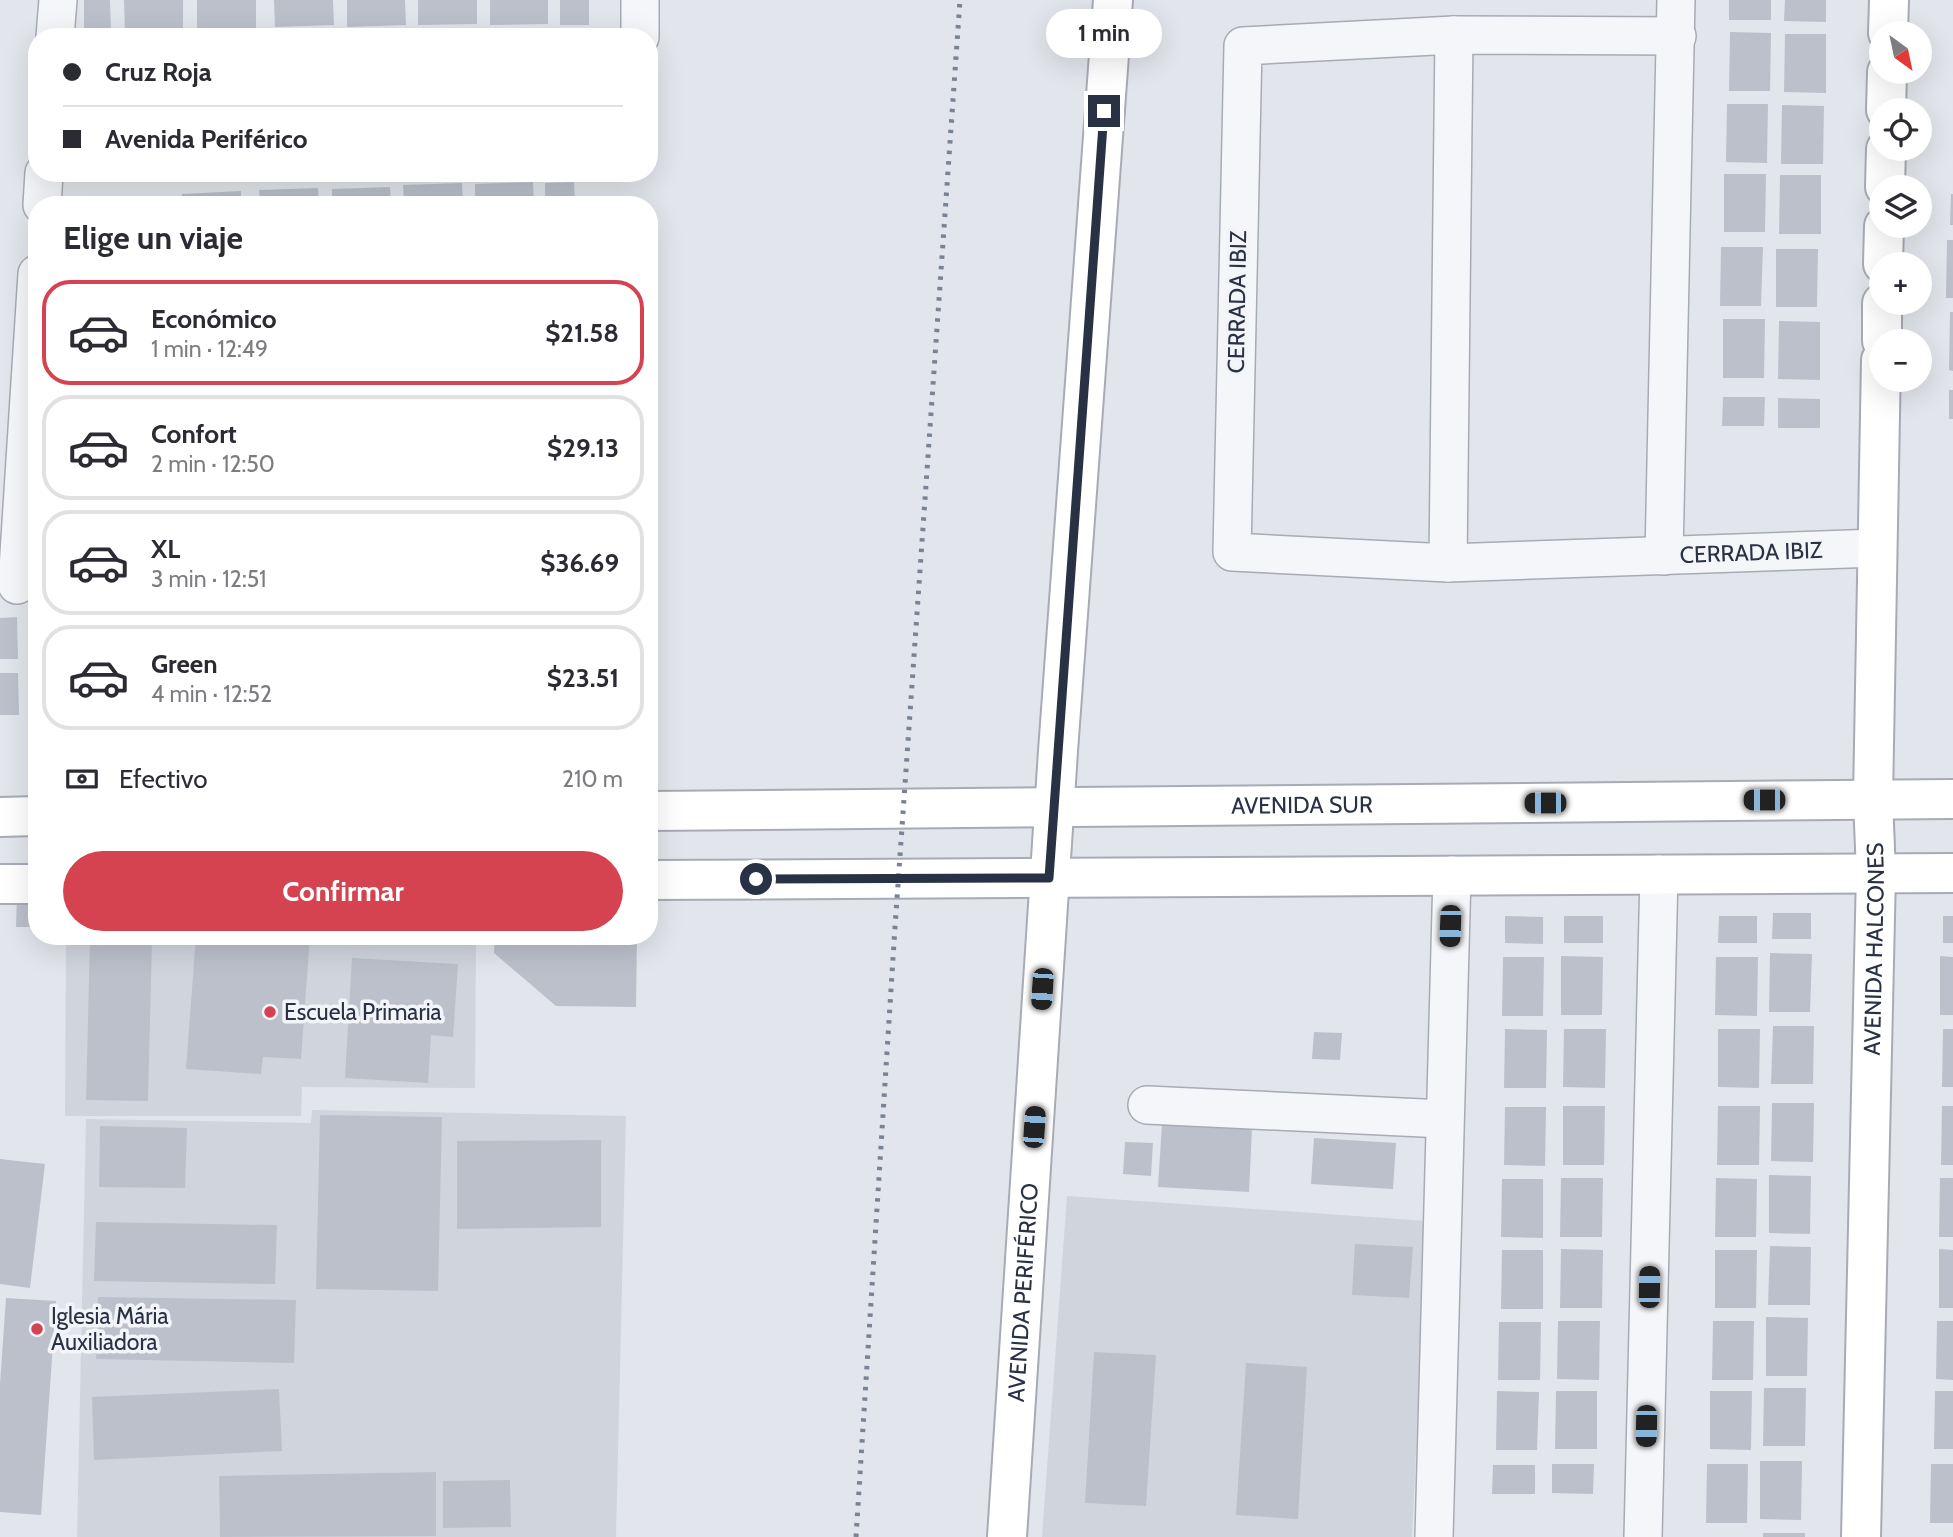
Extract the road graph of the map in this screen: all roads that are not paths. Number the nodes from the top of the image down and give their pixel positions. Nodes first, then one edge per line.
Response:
1 (58, 0) edge
2 (640, 0) edge
3 (1113, 0) edge
4 (1676, 0) edge
5 (1889, 0) edge
6 (1888, 21) edge
7 (56, 28) edge
8 (640, 28) edge
9 (1454, 35) junction
10 (1677, 36) junction
11 (1880, 392) edge
12 (28, 448) edge
13 (1877, 548) junction
14 (1664, 556) junction
15 (1448, 563) junction
16 (18, 585) edge
17 (1873, 799) junction
18 (1953, 799) edge
19 (1054, 807) junction
20 (658, 811) edge
21 (28, 816) edge
22 (0, 817) edge
23 (1876, 873) junction
24 (1953, 873) edge
25 (1659, 874) junction
26 (1452, 875) junction
27 (1049, 878) junction
28 (658, 880) edge
29 (0, 884) edge
30 (28, 884) edge
31 (1147, 1105) dead end
32 (1444, 1119) junction
33 (1007, 1537) edge
34 (1434, 1537) edge
35 (1643, 1537) edge
36 (1861, 1537) edge

1 - 7 street
2 - 8 street
3 - 19 main road, AVENIDA PERIFÉRICO
4 - 10 street, CERRADA IBIZ
5 - 6 main road
9 - 10 street, CERRADA IBIZ
9 - 15 street
9 - 15 street, CERRADA IBIZ
10 - 14 street, CERRADA IBIZ
11 - 13 main road, AVENIDA HALCONES
12 - 16 street
13 - 14 street, CERRADA IBIZ
13 - 17 main road, AVENIDA HALCONES
14 - 15 street, CERRADA IBIZ
17 - 18 main road, AVENIDA SUR
17 - 19 main road, AVENIDA SUR
17 - 23 main road, AVENIDA HALCONES
19 - 20 main road, AVENIDA SUR
19 - 27 main road, AVENIDA PERIFÉRICO
21 - 22 main road
23 - 24 main road
23 - 25 main road
23 - 36 main road, AVENIDA HALCONES
25 - 26 main road
25 - 35 street
26 - 27 main road
26 - 32 street
27 - 28 main road
27 - 33 main road, AVENIDA PERIFÉRICO
29 - 30 main road
31 - 32 street
32 - 34 street

